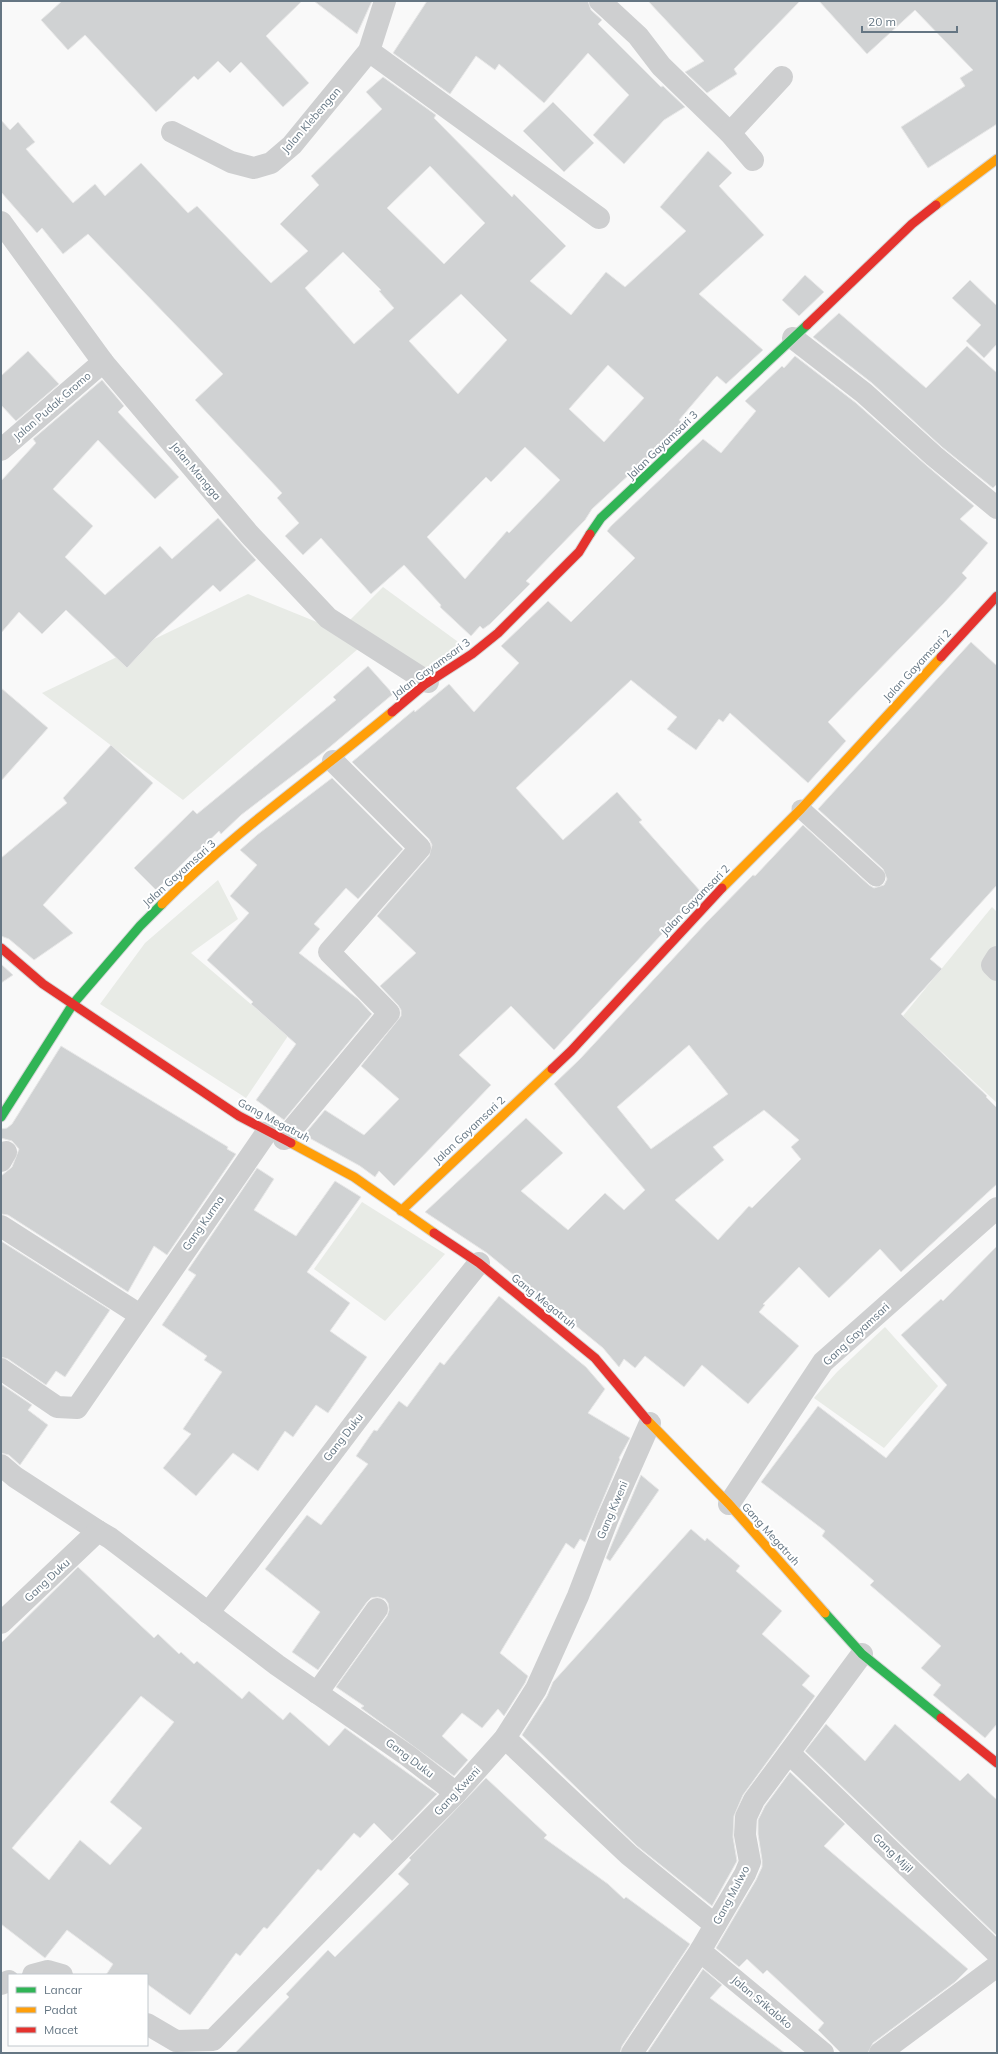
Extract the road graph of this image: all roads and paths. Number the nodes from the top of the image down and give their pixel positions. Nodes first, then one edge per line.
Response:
1 (385, 1) edge
2 (600, 1) edge
3 (369, 51) junction
4 (782, 77) dead end
5 (172, 132) dead end
6 (730, 133) junction
7 (997, 159) edge
8 (753, 160) dead end
9 (599, 218) dead end
10 (1, 222) edge
11 (793, 338) junction
12 (102, 362) junction
13 (1, 450) edge
14 (995, 503) edge
15 (997, 596) edge
16 (428, 682) junction
17 (333, 761) junction
18 (801, 809) junction
19 (876, 877) dead end
20 (1, 948) edge
21 (997, 957) edge
22 (997, 970) edge
23 (73, 1004) junction
24 (1, 1117) edge
25 (275, 1135) junction
26 (997, 1208) edge
27 (402, 1211) junction
28 (1, 1226) edge
29 (479, 1263) junction
30 (140, 1315) junction
31 (1, 1369) edge
32 (650, 1423) junction
33 (1, 1465) edge
34 (729, 1504) junction
35 (98, 1531) junction
36 (378, 1610) dead end
37 (208, 1613) junction
38 (1, 1623) edge
39 (862, 1654) junction
40 (317, 1693) junction
41 (505, 1738) junction
42 (789, 1753) junction
43 (997, 1763) edge
44 (456, 1793) junction
45 (715, 1925) junction
46 (700, 1951) junction
47 (997, 1953) edge
48 (997, 1966) edge
49 (37, 1974) edge
50 (58, 1974) edge
51 (148, 2025) edge
52 (208, 2046) edge
53 (632, 2053) edge
54 (823, 2053) edge
55 (880, 2053) edge

1 - 3 street, Jalan Klebengan
2 - 6 street
3 - 5 street, Jalan Klebengan
3 - 9 street
4 - 6 street
6 - 8 street
7 - 11 street, Jalan Gayamsari 3
10 - 12 street, Jalan Mangga
11 - 14 street
11 - 16 street, Jalan Gayamsari 3
12 - 13 street, Jalan Pudak Gromo
12 - 16 street, Jalan Mangga
15 - 18 street, Jalan Gayamsari 2
16 - 17 street, Jalan Gayamsari 3
17 - 23 street, Jalan Gayamsari 3
17 - 25 street, Gang Kurma
18 - 19 lane
18 - 27 street, Jalan Gayamsari 2
20 - 23 street, Gang Megatruh
21 - 22 street
23 - 24 street, Jalan Gayamsari 3
23 - 25 street, Gang Megatruh
25 - 27 street, Gang Megatruh
25 - 30 street, Gang Kurma
26 - 34 street, Gang Gayamsari
27 - 29 street, Gang Megatruh
28 - 30 street
29 - 32 street, Gang Megatruh
29 - 37 street, Gang Duku
30 - 31 street, Gang Kurma
32 - 34 street, Gang Megatruh
32 - 41 street, Gang Kweni
33 - 35 street
34 - 39 street, Gang Megatruh
35 - 37 street, Gang Duku
35 - 38 street, Gang Duku
36 - 40 street
37 - 40 street, Gang Duku
39 - 42 street, Gang Mulwo
39 - 43 street, Gang Megatruh
40 - 44 street, Gang Duku
41 - 44 street, Gang Kweni
41 - 45 street
42 - 45 street, Gang Mulwo
42 - 47 street, Gang Mijil
44 - 52 street, Gang Kweni
45 - 46 street, Gang Mulwo
46 - 53 street, Gang Mulwo
46 - 54 street, Jalan Srikaloko
48 - 55 street
49 - 50 street
51 - 52 street, Gang Kweni

